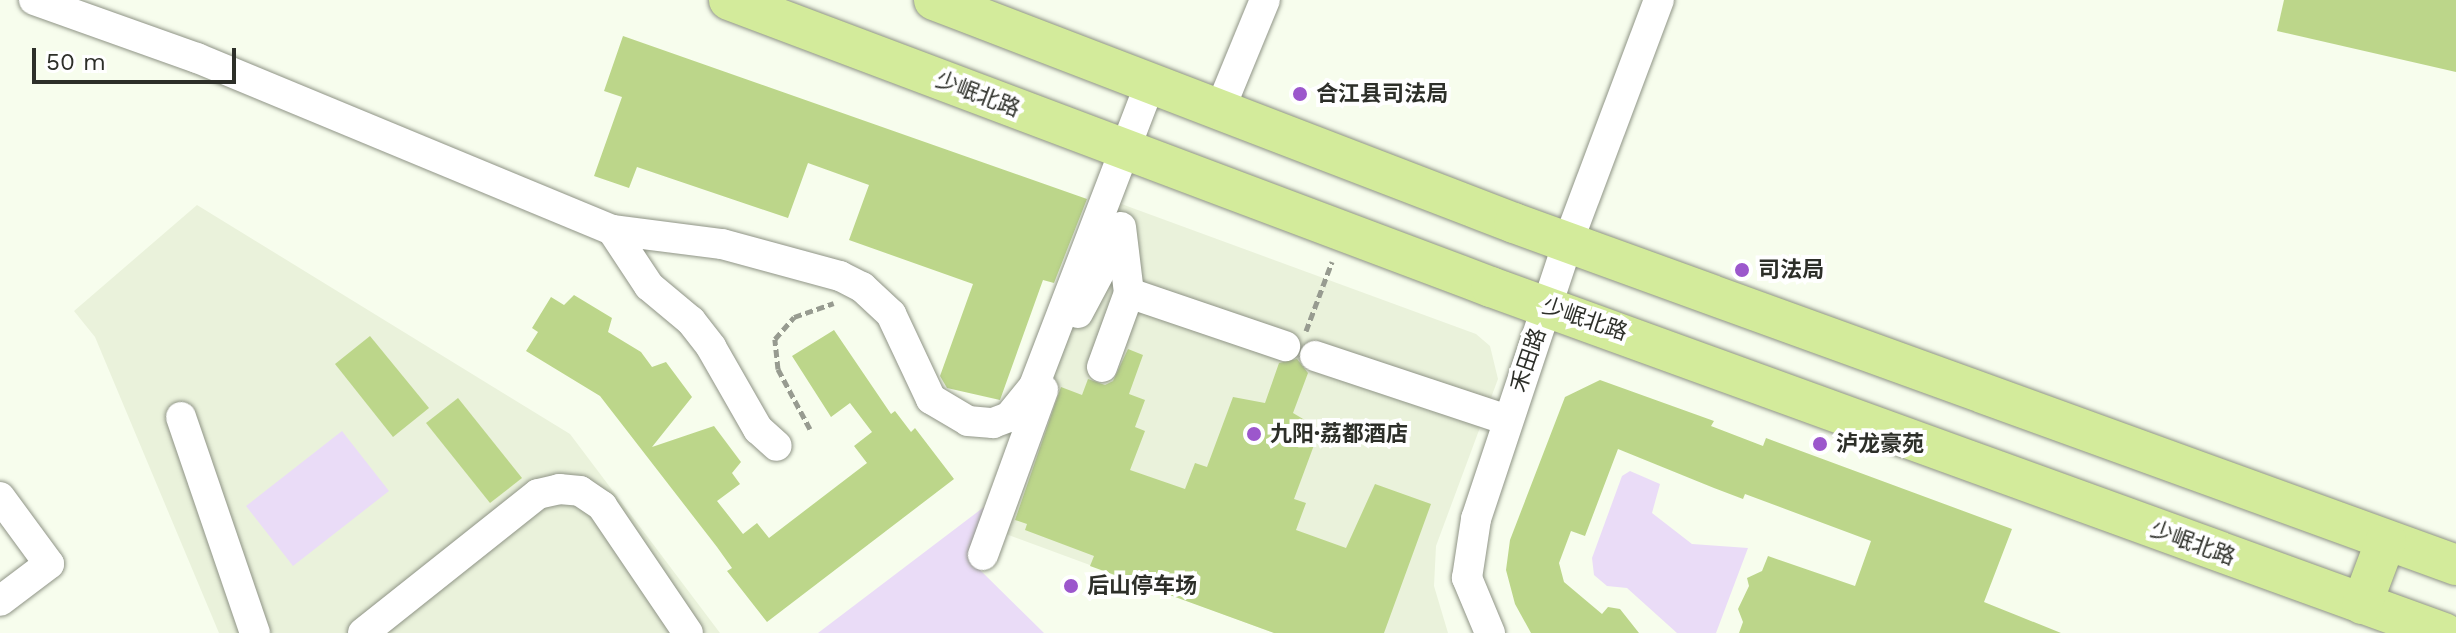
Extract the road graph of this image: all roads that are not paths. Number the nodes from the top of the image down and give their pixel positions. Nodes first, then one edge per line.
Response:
1 (34, 0) edge
2 (729, 0) edge
3 (934, 0) edge
4 (1265, 0) edge
5 (1659, 0) edge
6 (1150, 84) junction
7 (1220, 109) junction
8 (1128, 150) junction
9 (612, 230) junction
10 (1120, 234) junction
11 (1568, 242) junction
12 (1129, 293) junction
13 (1547, 305) junction
14 (1285, 346) dead end
15 (1315, 356) dead end
16 (1102, 367) dead end
17 (181, 417) dead end
18 (1507, 420) junction
19 (777, 446) dead end
20 (0, 497) edge
21 (2386, 540) junction
22 (983, 555) dead end
23 (2456, 565) edge
24 (0, 601) edge
25 (2362, 604) junction
26 (255, 633) edge
27 (363, 633) edge
28 (688, 633) edge
29 (1490, 633) edge
30 (2444, 633) edge

1 - 9 street
2 - 8 main road, 少岷北路
3 - 6 main road
4 - 7 street
5 - 11 street, 禾田路
6 - 7 main road
6 - 8 street
7 - 11 main road
8 - 9 street
8 - 10 street
8 - 13 main road, 少岷北路
9 - 19 street
10 - 12 street
10 - 22 street
11 - 13 street, 禾田路
11 - 21 main road
12 - 14 street
12 - 16 street
13 - 18 street, 禾田路
13 - 25 main road, 少岷北路
15 - 18 street
17 - 26 street
18 - 29 street, 禾田路
20 - 24 street
21 - 23 main road
21 - 25 main road
25 - 30 main road, 少岷北路
27 - 28 street

